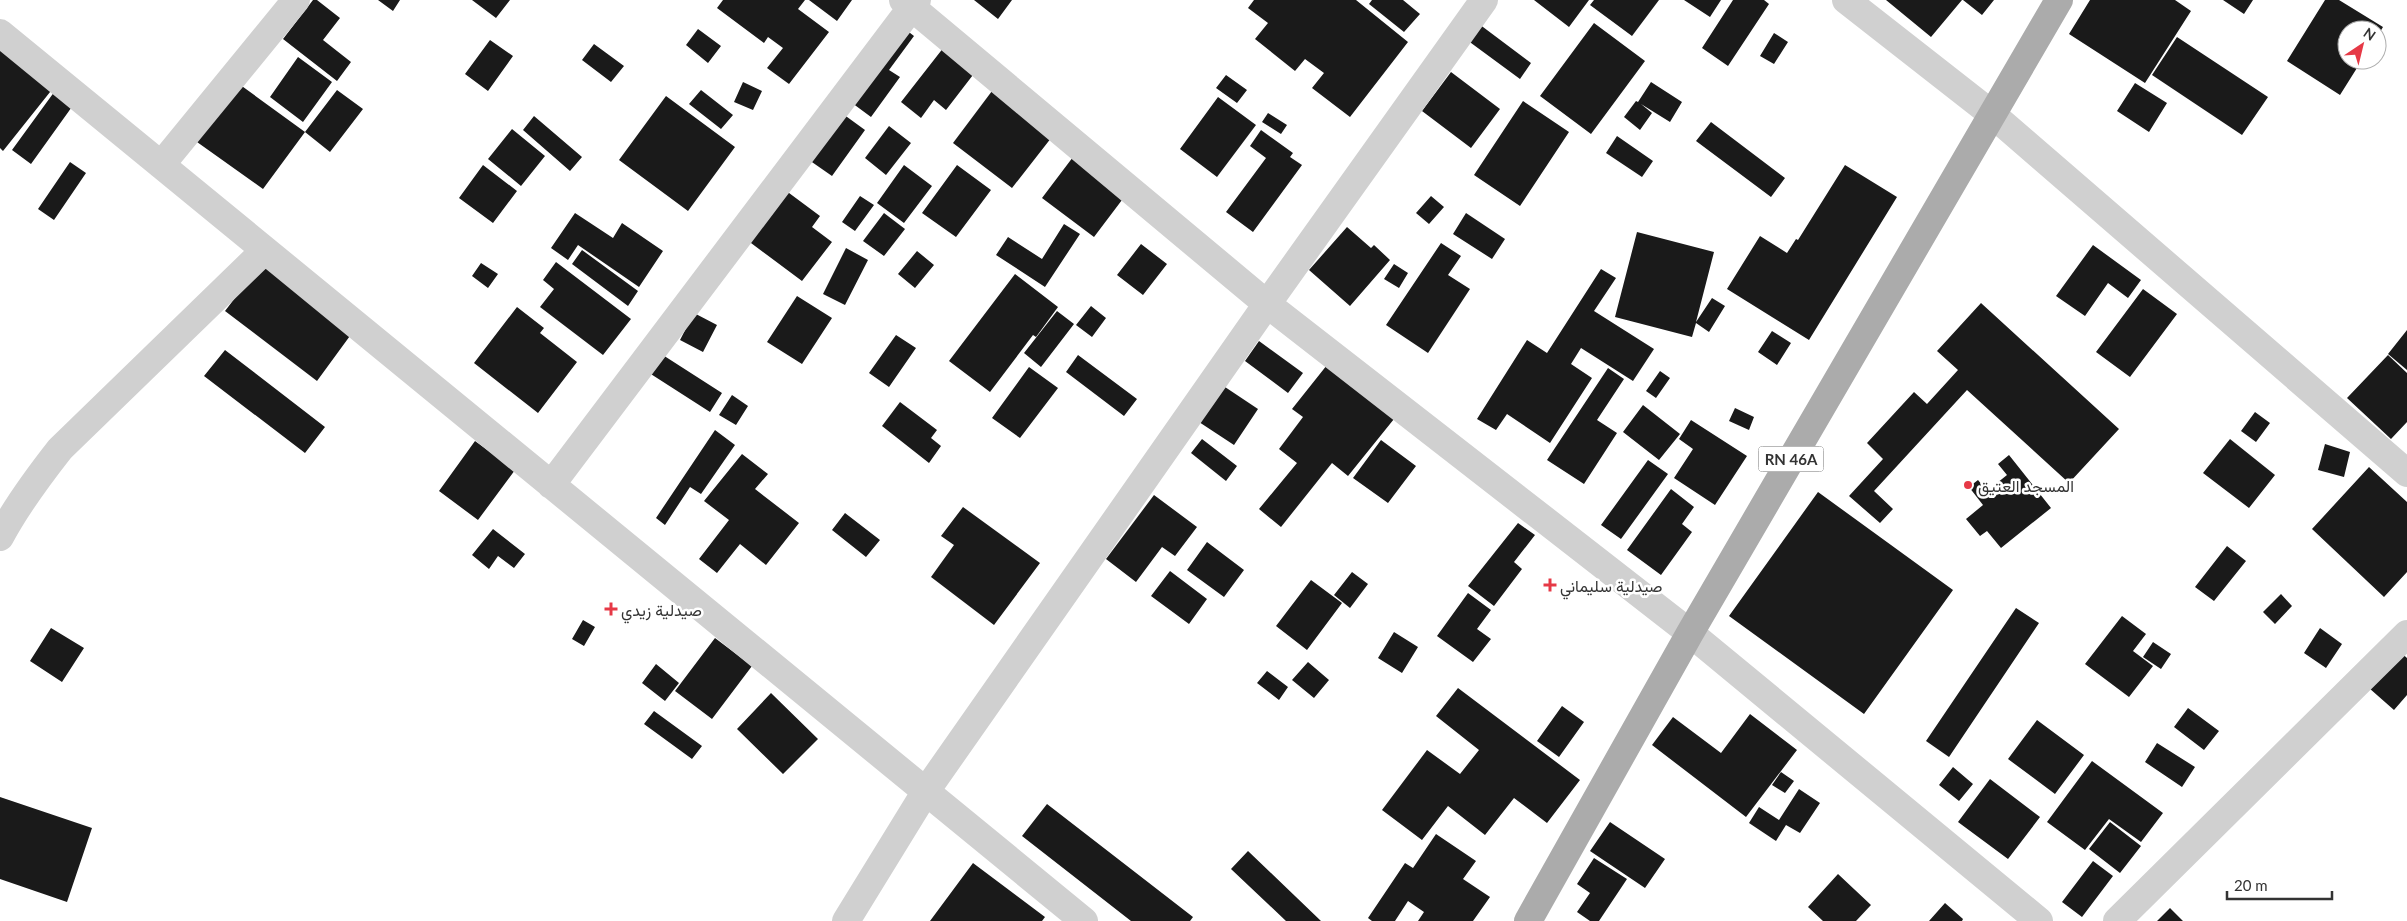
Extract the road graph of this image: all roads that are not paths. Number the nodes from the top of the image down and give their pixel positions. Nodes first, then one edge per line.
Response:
1 (296, 0) edge
2 (1484, 0) edge
3 (1846, 0) edge
4 (2059, 0) edge
5 (911, 2) edge
6 (0, 33) edge
7 (1993, 115) junction
8 (161, 165) junction
9 (266, 250) junction
10 (1267, 304) junction
11 (2407, 473) edge
12 (551, 485) junction
13 (0, 537) edge
14 (1690, 633) junction
15 (2407, 634) edge
16 (926, 791) junction
17 (846, 921) edge
18 (1084, 921) edge
19 (1528, 921) edge
20 (2039, 921) edge
21 (2117, 921) edge

1 - 8 street
2 - 10 street
3 - 7 street
4 - 7 main road, RN 46A
5 - 10 street
5 - 12 street
6 - 8 street
7 - 11 street
7 - 14 main road, RN 46A
8 - 9 street
9 - 12 street
9 - 13 street
10 - 14 street
10 - 16 street
12 - 16 street
14 - 19 main road, RN 46A
14 - 20 street
15 - 21 street
16 - 17 street
16 - 18 street

